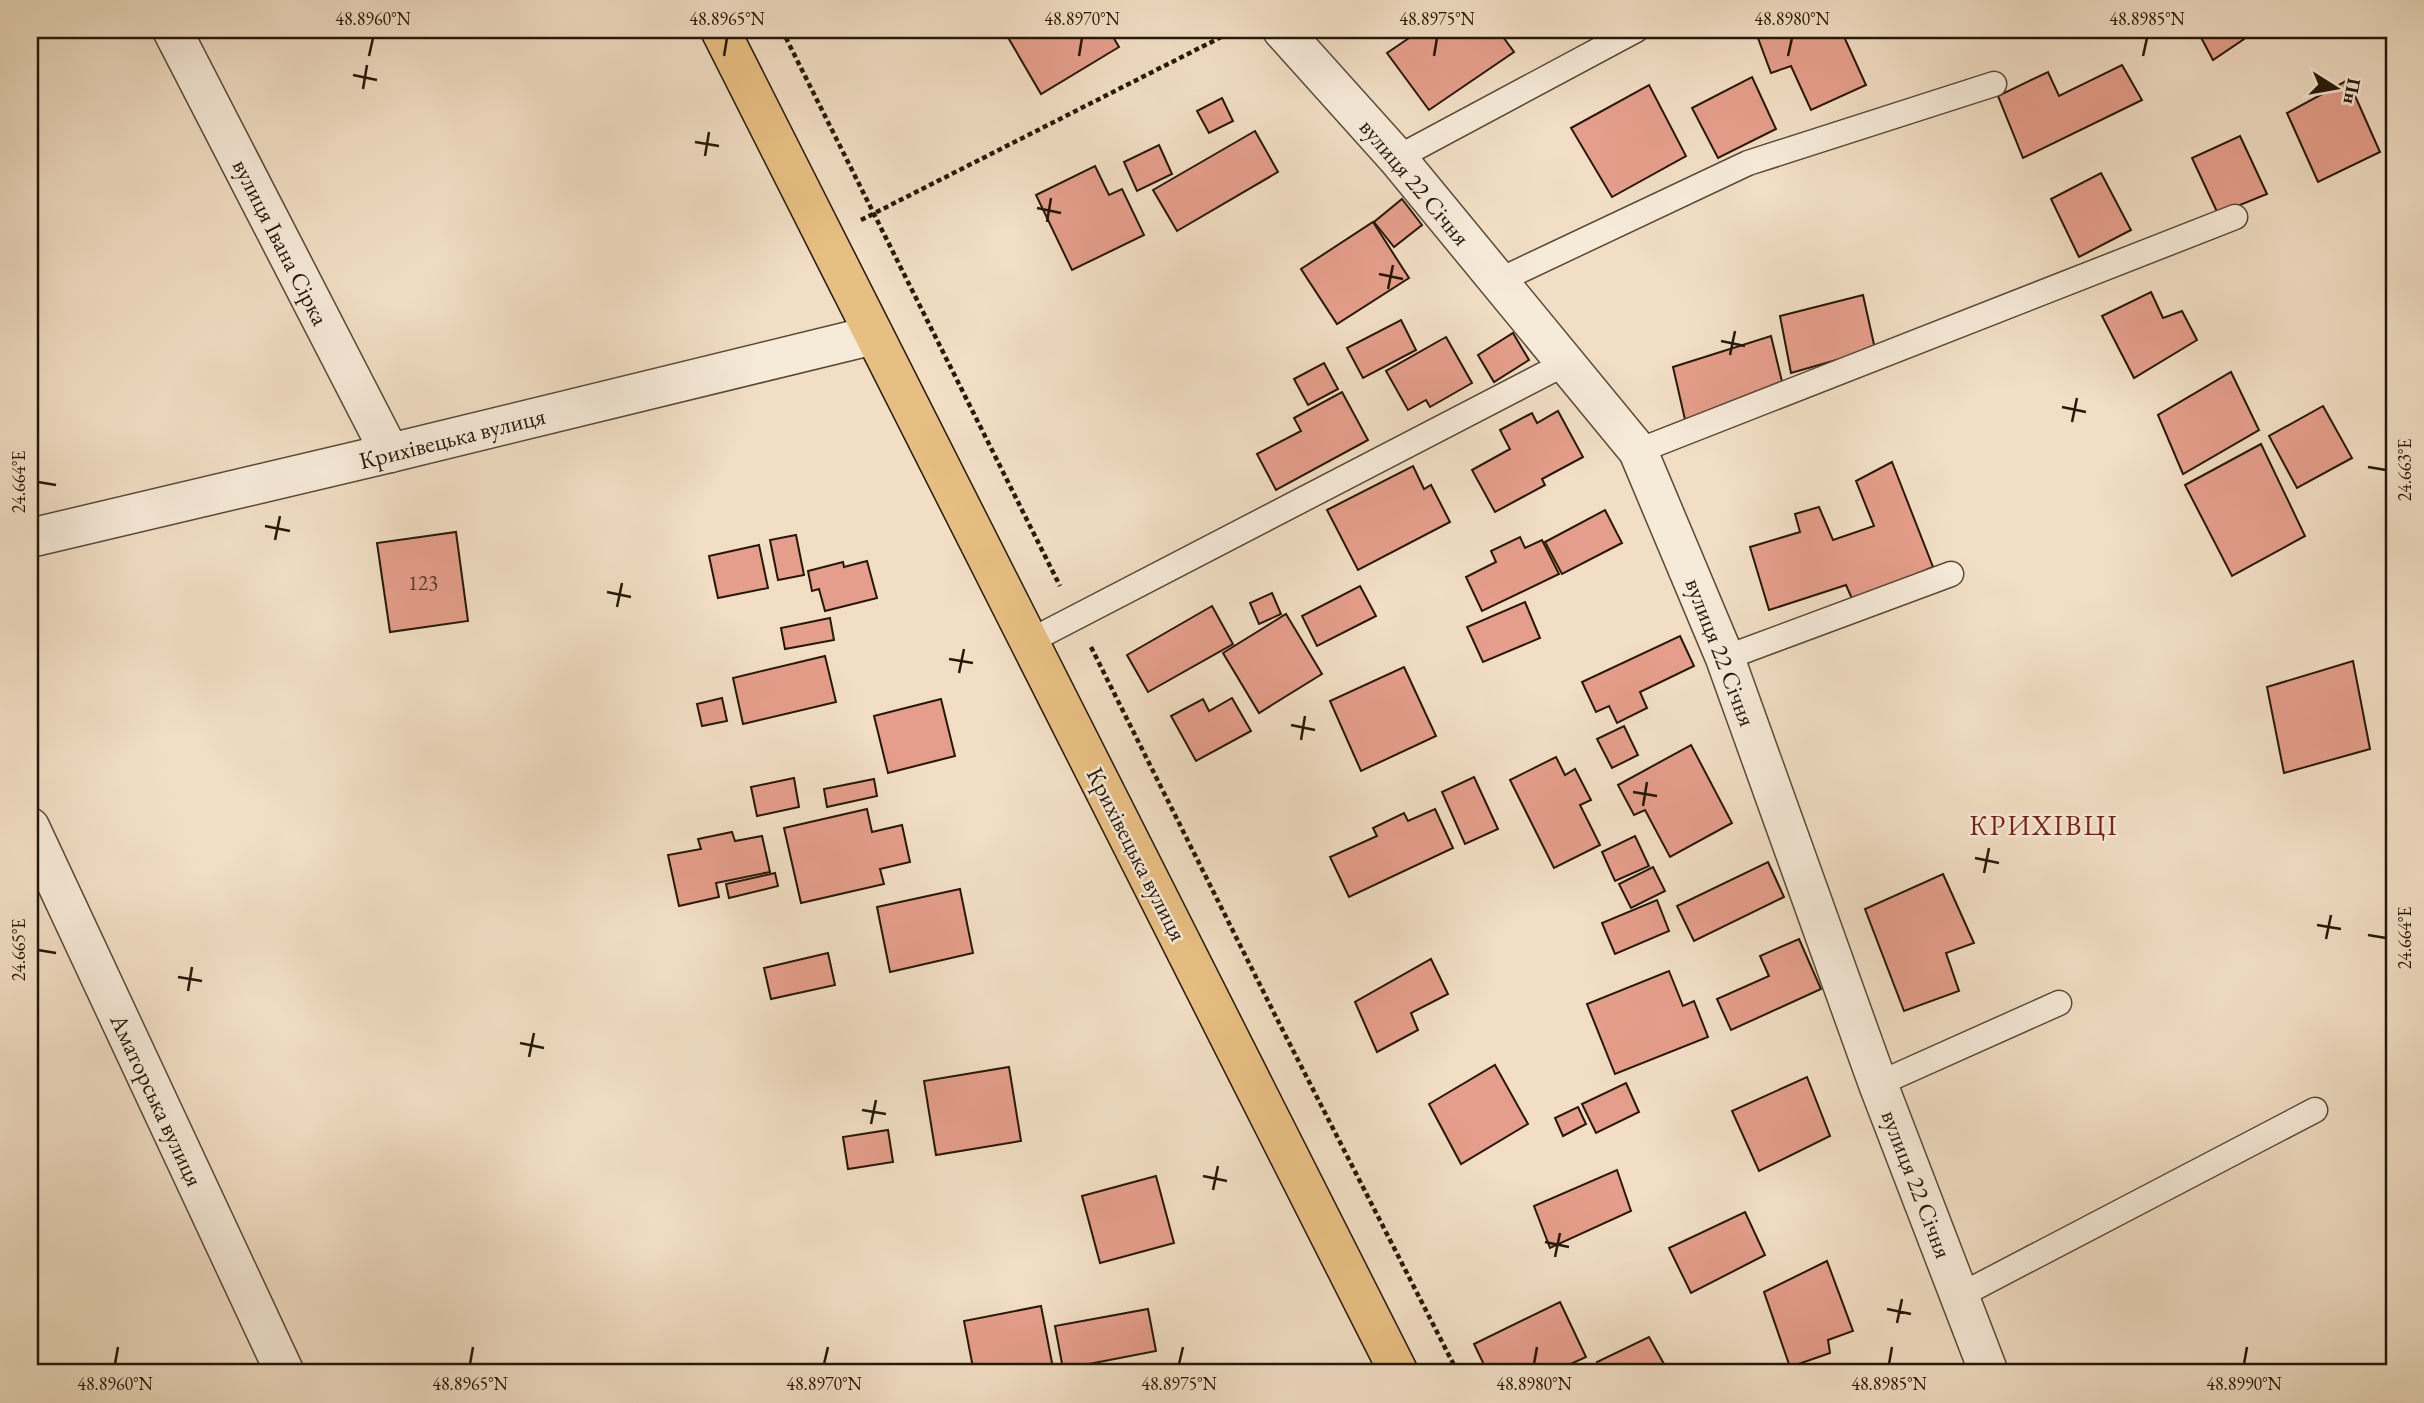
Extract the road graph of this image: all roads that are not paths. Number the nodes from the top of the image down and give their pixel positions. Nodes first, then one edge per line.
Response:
1 (172, 30) edge
2 (720, 30) edge
3 (1282, 30) edge
4 (1636, 30) edge
5 (1994, 84) dead end
6 (1397, 158) junction
7 (2235, 217) dead end
8 (1498, 281) junction
9 (873, 335) junction
10 (1566, 363) junction
11 (1639, 451) junction
12 (390, 453) junction
13 (30, 538) edge
14 (1951, 574) dead end
15 (1030, 641) junction
16 (1725, 658) junction
17 (30, 827) edge
18 (2059, 1003) dead end
19 (1878, 1084) junction
20 (2315, 1111) dead end
21 (1959, 1296) junction
22 (285, 1373) edge
23 (1399, 1373) edge
24 (1989, 1373) edge

1 - 12 street, вулиця Івана Сірка
2 - 9 main road, Крихівецька вулиця
3 - 6 street, вулиця 22 Січня
4 - 6 lane
5 - 8 lane
6 - 8 street, вулиця 22 Січня
7 - 11 lane
8 - 10 street, вулиця 22 Січня
9 - 12 street, Крихівецька вулиця
9 - 15 main road, Крихівецька вулиця
10 - 11 street, вулиця 22 Січня
10 - 15 lane
11 - 16 street, вулиця 22 Січня
12 - 13 street, Крихівецька вулиця
14 - 16 lane
15 - 23 main road, Крихівецька вулиця
16 - 19 street, вулиця 22 Січня
17 - 22 street, Аматорська вулиця
18 - 19 lane
19 - 21 street, вулиця 22 Січня
20 - 21 lane
21 - 24 street, вулиця 22 Січня

